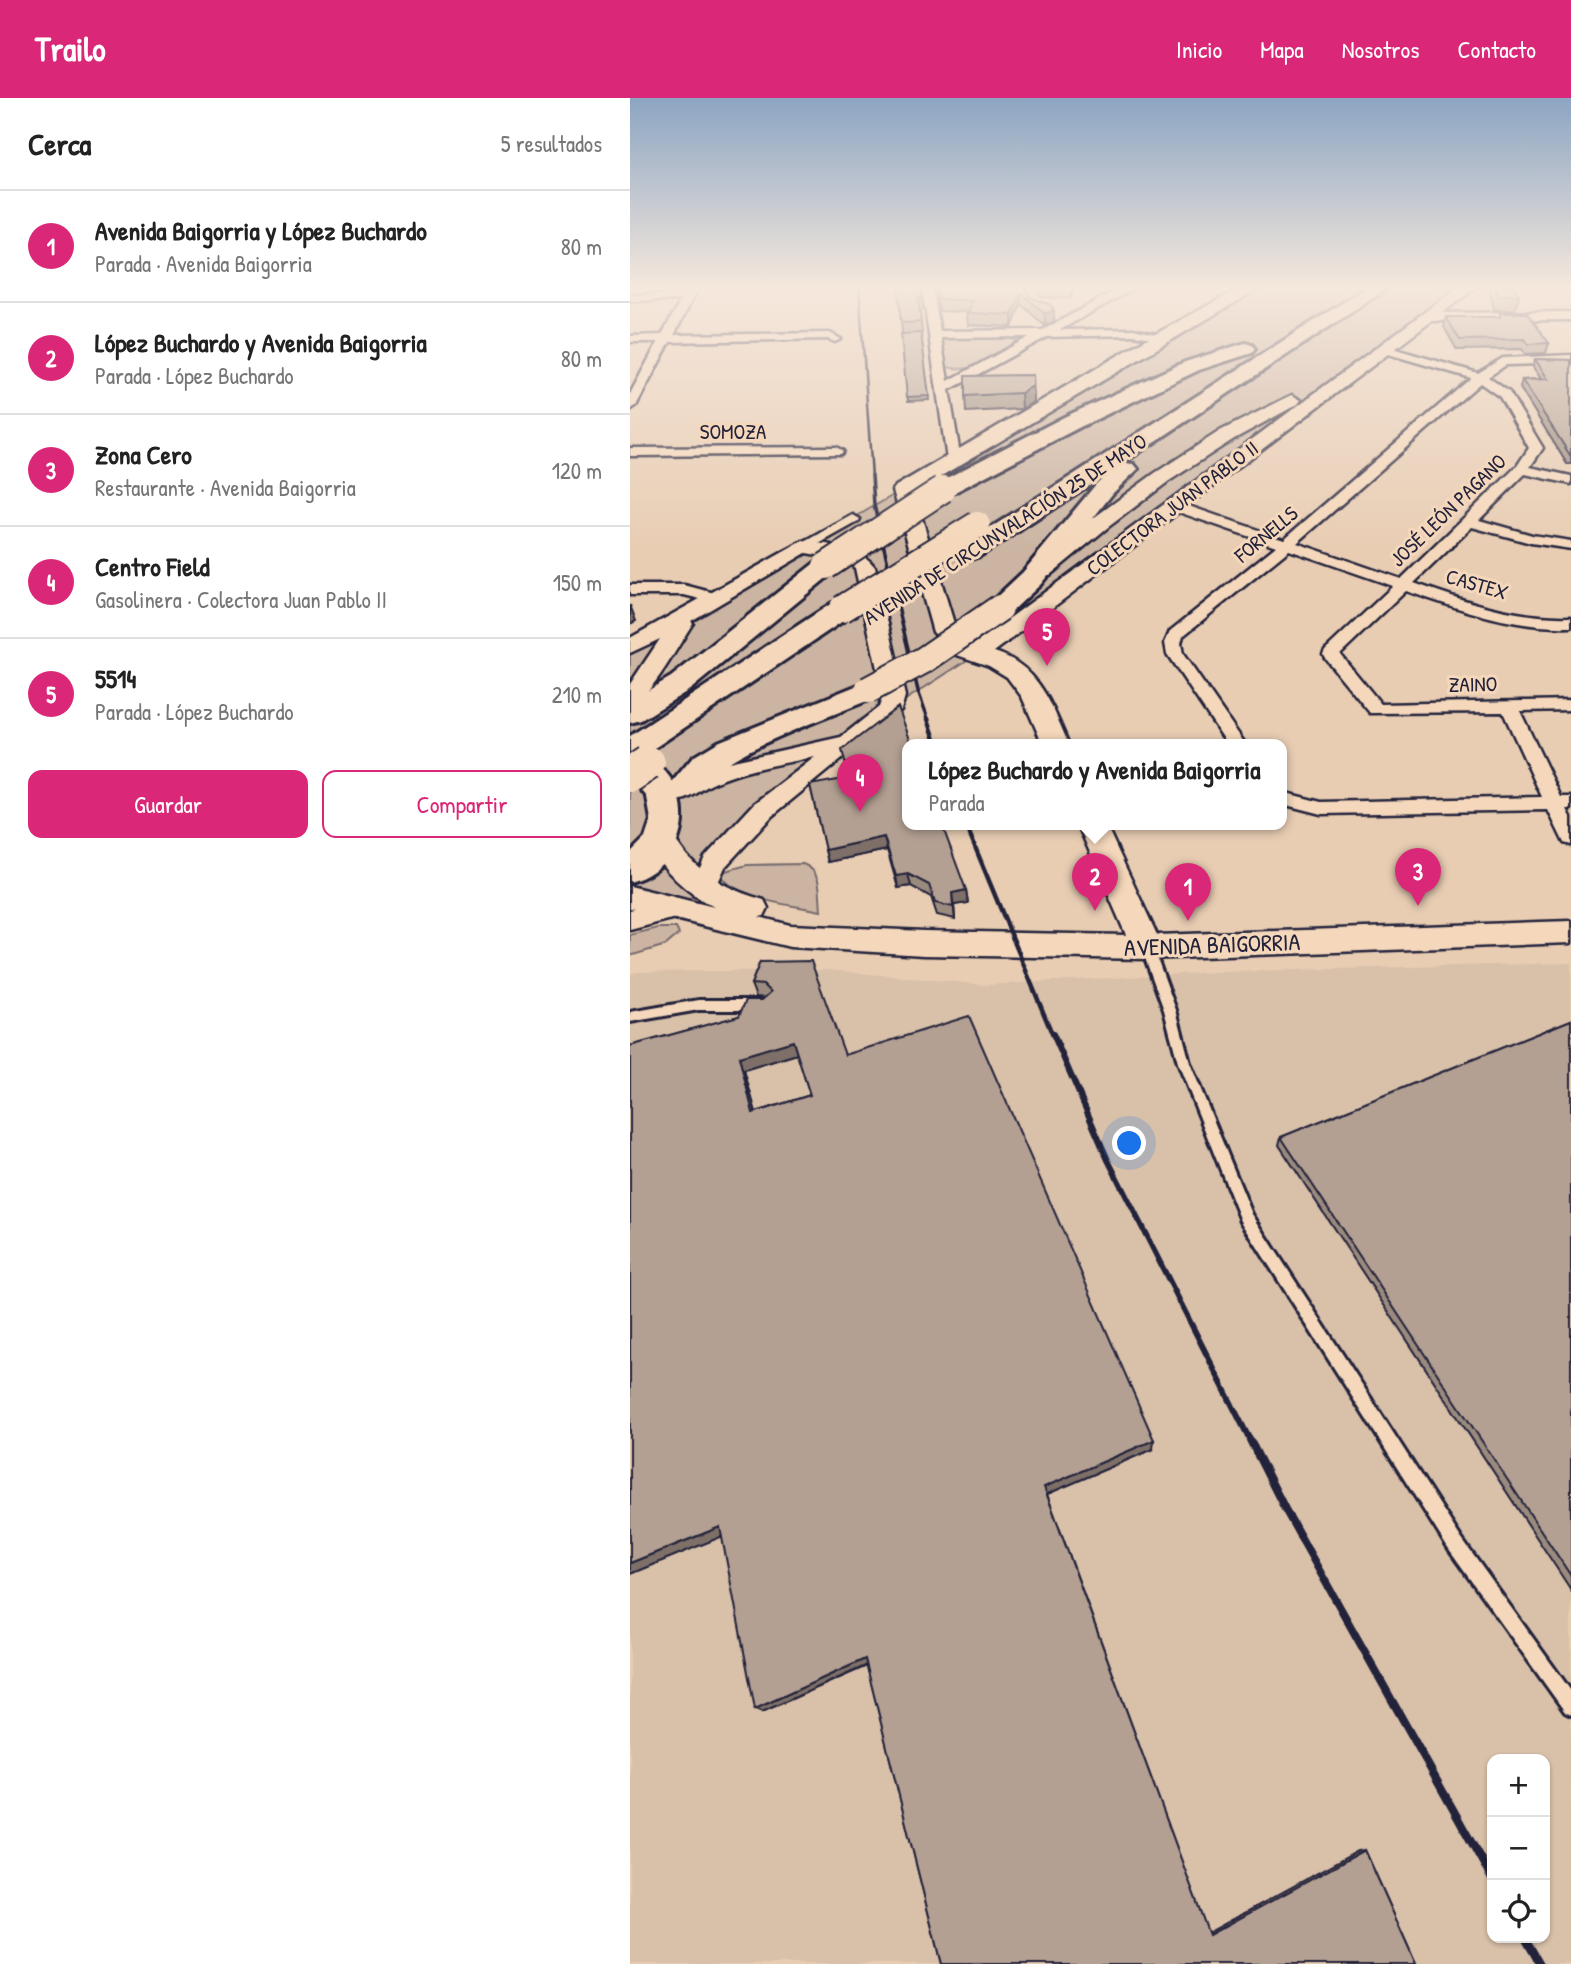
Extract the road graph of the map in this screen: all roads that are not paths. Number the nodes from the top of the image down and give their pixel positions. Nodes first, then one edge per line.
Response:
1 (647, 373) edge
2 (941, 373) edge
3 (970, 373) edge
4 (1117, 373) edge
5 (1177, 373) edge
6 (1208, 373) edge
7 (1246, 373) edge
8 (1354, 373) edge
9 (1466, 373) edge
10 (1486, 373) edge
11 (1480, 377) junction
12 (943, 387) junction
13 (1332, 390) junction
14 (630, 406) edge
15 (1179, 416) junction
16 (836, 451) dead end
17 (630, 452) edge
18 (1522, 469) junction
19 (953, 476) junction
20 (1571, 480) edge
21 (1175, 506) junction
22 (853, 519) dead end
23 (1469, 522) junction
24 (1286, 545) junction
25 (1571, 545) edge
26 (803, 547) junction
27 (1032, 578) junction
28 (1404, 583) junction
29 (630, 590) edge
30 (716, 598) junction
31 (691, 612) junction
32 (843, 622) junction
33 (1571, 622) edge
34 (630, 647) edge
35 (975, 654) junction
36 (630, 697) edge
37 (1571, 705) edge
38 (1509, 706) junction
39 (1376, 709) joint
40 (630, 714) edge
41 (1053, 739) edge
42 (1233, 739) edge
43 (850, 741) junction
44 (634, 762) edge
45 (1287, 799) edge
46 (1563, 803) edge
47 (670, 814) junction
48 (1094, 830) edge
49 (1571, 838) edge
50 (630, 870) edge
51 (703, 889) junction
52 (630, 897) edge
53 (677, 908) junction
54 (630, 920) edge
55 (1571, 932) edge
56 (852, 937) junction
57 (1147, 947) junction
58 (766, 1005) edge
59 (630, 1017) edge
60 (1571, 1706) edge

1 - 14 street
2 - 12 street
3 - 12 street
4 - 19 main road
5 - 19 highway
6 - 32 highway, AVENIDA DE CIRCUNVALACIÓN 25 DE MAYO, bridge
7 - 15 highway, AVENIDA DE CIRCUNVALACIÓN 25 DE MAYO
8 - 13 main road, COLECTORA JUAN PABLO II
9 - 11 street, JOSÉ LEÓN PAGANO
10 - 11 street, FORNELLS
11 - 18 street, JOSÉ LEÓN PAGANO
11 - 24 street, FORNELLS
12 - 19 street
13 - 21 main road, COLECTORA JUAN PABLO II
13 - 27 main road
15 - 27 highway
15 - 32 highway, AVENIDA DE CIRCUNVALACIÓN 25 DE MAYO
16 - 17 street, SOMOZA
18 - 20 street
18 - 23 street, JOSÉ LEÓN PAGANO
19 - 35 main road
19 - 40 highway, bridge
21 - 24 street, CASTEX
21 - 35 main road, COLECTORA JUAN PABLO II
22 - 26 street
23 - 25 street
23 - 28 street, JOSÉ LEÓN PAGANO
24 - 28 street, CASTEX
24 - 42 street, FORNELLS
26 - 30 street
26 - 43 street
27 - 47 highway, bridge
28 - 33 street, CASTEX
28 - 39 street, JOSÉ LEÓN PAGANO
29 - 30 street
30 - 31 street
31 - 34 street
31 - 36 street
32 - 44 highway, AVENIDA DE CIRCUNVALACIÓN 25 DE MAYO
35 - 41 main road
37 - 38 street, ZAINO
38 - 39 street, ZAINO
38 - 46 street
43 - 47 street
43 - 51 street
44 - 47 highway
45 - 46 street
46 - 49 street
47 - 50 highway
47 - 51 main road, AVENIDA BAIGORRIA
48 - 57 main road
51 - 56 main road, AVENIDA BAIGORRIA
52 - 53 main road, AVENIDA BAIGORRIA
53 - 54 street
53 - 56 main road, AVENIDA BAIGORRIA
55 - 57 main road, AVENIDA BAIGORRIA
56 - 57 main road, AVENIDA BAIGORRIA
57 - 60 lane
58 - 59 lane

